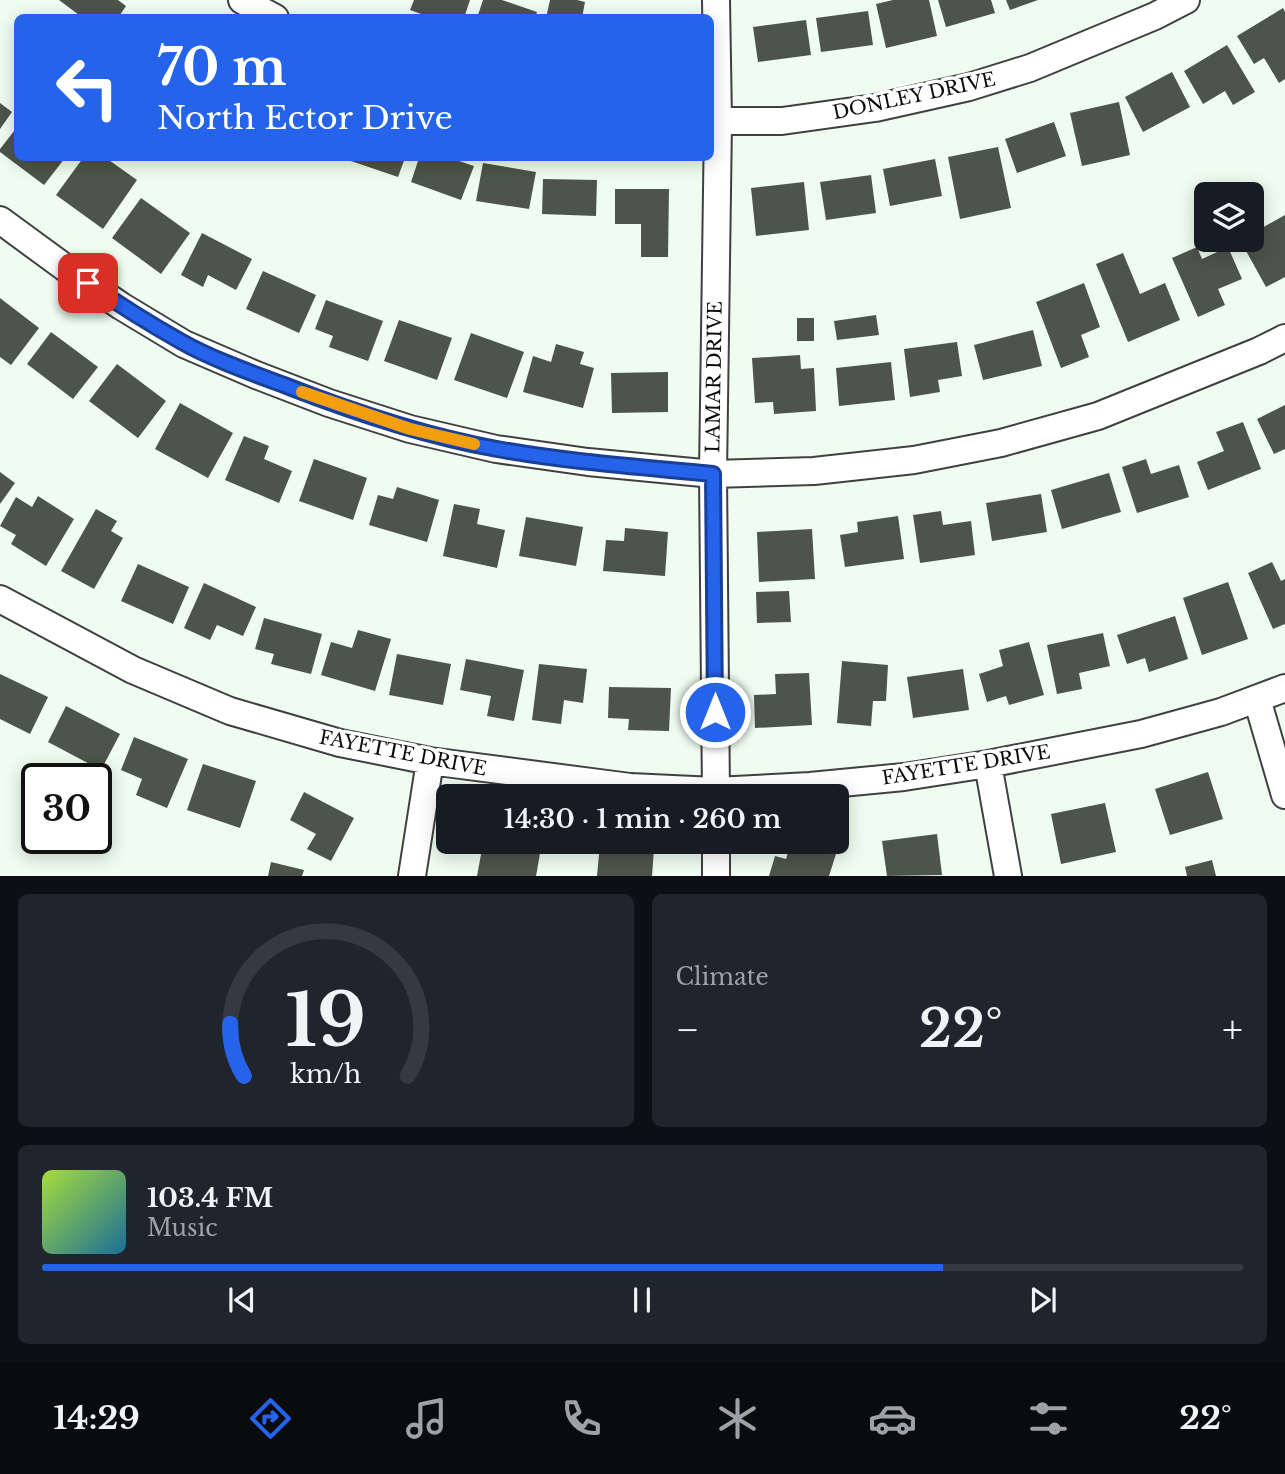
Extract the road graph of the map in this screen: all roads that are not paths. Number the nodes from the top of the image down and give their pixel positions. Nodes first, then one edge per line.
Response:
1 (242, 0) edge
2 (716, 0) edge
3 (1186, 0) edge
4 (268, 14) edge
5 (714, 121) edge
6 (714, 161) edge
7 (0, 220) edge
8 (1285, 338) edge
9 (713, 474) junction
10 (0, 598) edge
11 (1285, 688) edge
12 (1257, 699) junction
13 (430, 761) junction
14 (988, 764) junction
15 (603, 784) edge
16 (715, 784) edge
17 (831, 784) edge
18 (1285, 795) edge
19 (716, 854) edge
20 (412, 876) edge
21 (716, 876) edge
22 (1008, 876) edge

1 - 4 street
2 - 5 street, LAMAR DRIVE
3 - 5 street, DONLEY DRIVE
6 - 9 street, LAMAR DRIVE
7 - 9 street
8 - 9 street
9 - 16 street, LAMAR DRIVE
10 - 13 street, FAYETTE DRIVE
11 - 12 street, FAYETTE DRIVE
12 - 14 street, FAYETTE DRIVE
12 - 18 street
13 - 15 street, FAYETTE DRIVE
13 - 20 street
14 - 17 street, FAYETTE DRIVE
14 - 22 street
19 - 21 street

